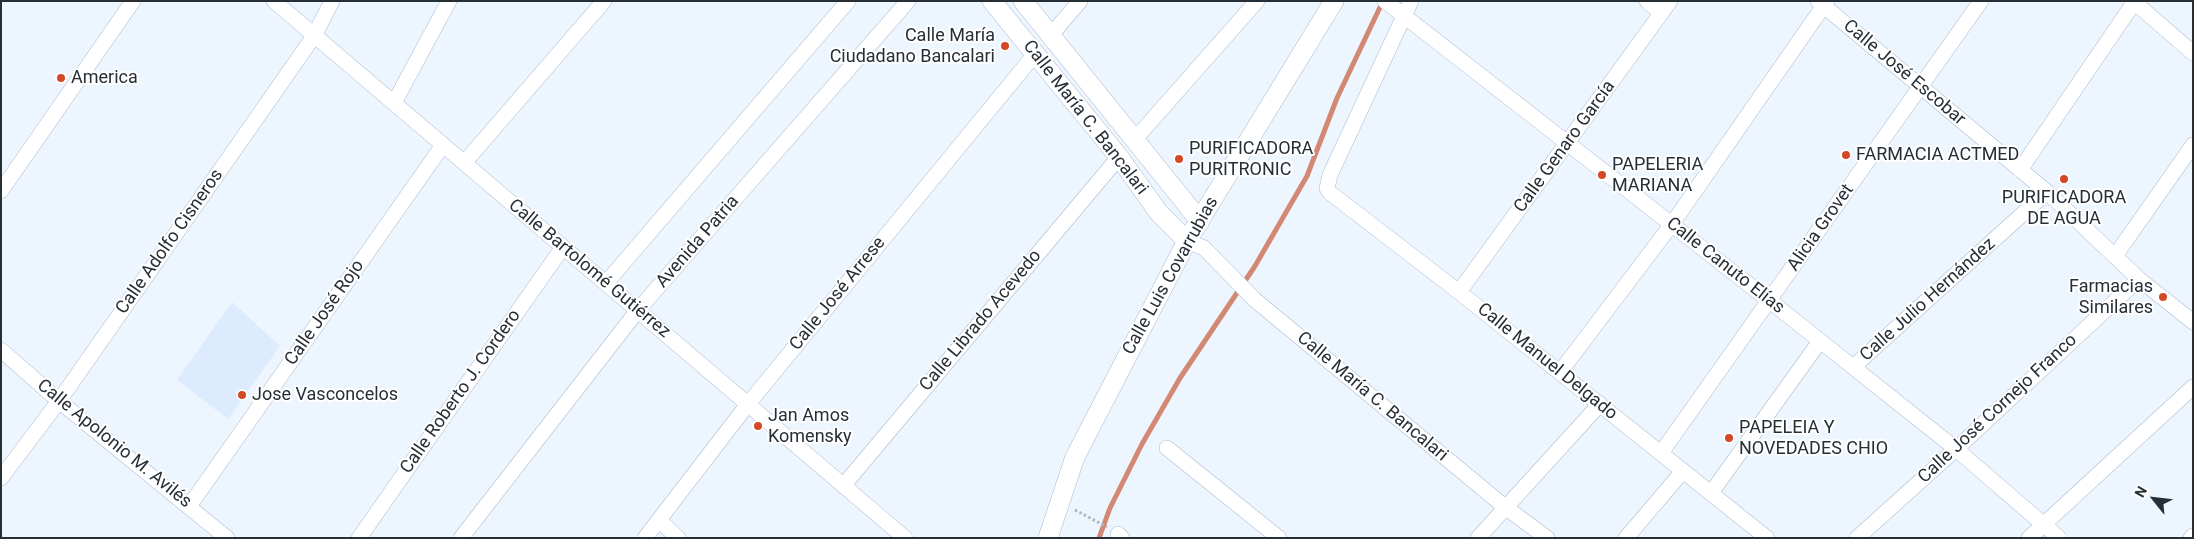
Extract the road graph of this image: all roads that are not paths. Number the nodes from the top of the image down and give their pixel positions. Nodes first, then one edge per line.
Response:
1 (133, 1) edge
2 (274, 1) edge
3 (332, 1) edge
4 (449, 1) edge
5 (604, 1) edge
6 (848, 1) edge
7 (908, 1) edge
8 (992, 1) edge
9 (1023, 1) edge
10 (1080, 1) edge
11 (1257, 1) edge
12 (1334, 1) edge
13 (1385, 1) edge
14 (1647, 1) edge
15 (1980, 1) edge
16 (2134, 2) edge
17 (1823, 3) edge
18 (1665, 7) edge
19 (1405, 9) edge
20 (1051, 35) junction
21 (314, 36) junction
22 (2193, 53) edge
23 (1035, 54) junction
24 (1921, 86) junction
25 (394, 103) junction
26 (1136, 138) junction
27 (443, 144) junction
28 (1567, 144) junction
29 (2193, 145) edge
30 (1119, 158) junction
31 (464, 163) junction
32 (2020, 170) junction
33 (1, 191) edge
34 (2047, 192) junction
35 (1200, 221) junction
36 (1672, 224) junction
37 (1187, 241) junction
38 (563, 247) junction
39 (1209, 252) junction
40 (2115, 256) junction
41 (2138, 278) junction
42 (606, 283) junction
43 (1459, 292) junction
44 (1770, 301) junction
45 (638, 310) junction
46 (2193, 322) edge
47 (1820, 341) junction
48 (1, 350) edge
49 (1853, 367) junction
50 (1560, 372) junction
51 (2193, 387) edge
52 (59, 401) junction
53 (748, 404) junction
54 (1600, 404) junction
55 (1167, 448) dead end
56 (1956, 449) junction
57 (1660, 453) junction
58 (1683, 471) junction
59 (1, 478) edge
60 (843, 486) junction
61 (1711, 493) junction
62 (190, 506) junction
63 (1505, 507) junction
64 (659, 520) junction
65 (2044, 524) junction
66 (227, 538) edge
67 (359, 538) edge
68 (461, 538) edge
69 (645, 538) edge
70 (678, 538) edge
71 (905, 538) edge
72 (1048, 538) edge
73 (1279, 538) edge
74 (1478, 538) edge
75 (1547, 538) edge
76 (1626, 538) edge
77 (1768, 538) edge
78 (1857, 538) edge
79 (2029, 538) edge
80 (2059, 538) edge

1 - 33 street
2 - 21 street, Calle Bartolomé Gutiérrez
3 - 21 street, Calle Adolfo Cisneros
4 - 25 street
5 - 31 street
6 - 42 street
7 - 45 street, Avenida Patria
8 - 23 street, Calle María C. Bancalari
9 - 20 street, Calle María C. Bancalari
10 - 20 street
11 - 26 street
12 - 35 street, Calle Luis Covarrubias
13 - 19 street, Calle Canuto Elías
14 - 18 street
15 - 24 street, Alicia Grovet
16 - 22 street
16 - 32 street
17 - 24 street, Calle José Escobar
17 - 36 street
18 - 28 street, Calle Genaro García
19 - 28 street, Calle Canuto Elías
19 - 43 street, Calle Manuel Delgado
20 - 26 street, Calle María C. Bancalari
21 - 25 street, Calle Bartolomé Gutiérrez
21 - 52 street, Calle Adolfo Cisneros
23 - 30 street, Calle María C. Bancalari
23 - 53 street, Calle José Arrese
24 - 32 street, Calle José Escobar
24 - 44 street, Alicia Grovet
25 - 27 street, Calle Bartolomé Gutiérrez
26 - 35 street, Calle María C. Bancalari
27 - 31 street, Calle Bartolomé Gutiérrez
27 - 62 street, Calle José Rojo
28 - 36 street, Calle Canuto Elías
28 - 43 street, Calle Genaro García
29 - 40 street
30 - 37 street, Calle María C. Bancalari
30 - 60 street, Calle Librado Acevedo
31 - 38 street, Calle Bartolomé Gutiérrez
32 - 34 street, Calle José Escobar
34 - 40 street, Calle José Escobar
34 - 49 street, Calle Julio Hernández
35 - 37 street, Calle Luis Covarrubias
35 - 39 street
36 - 44 street, Calle Canuto Elías
36 - 50 street
37 - 39 street, Calle María C. Bancalari
37 - 72 street, Calle Luis Covarrubias
38 - 42 street, Calle Bartolomé Gutiérrez
38 - 67 street, Calle Roberto J. Cordero
39 - 63 street, Calle María C. Bancalari
40 - 41 street, Calle José Escobar
41 - 46 street, Calle José Escobar
41 - 56 street, Calle José Cornejo Franco
42 - 45 street, Calle Bartolomé Gutiérrez
43 - 50 street, Calle Manuel Delgado
44 - 47 street, Calle Canuto Elías
44 - 57 street, Alicia Grovet
45 - 53 street, Calle Bartolomé Gutiérrez
45 - 68 street, Avenida Patria
47 - 49 street, Calle Canuto Elías
47 - 61 street
48 - 52 street, Calle Apolonio M. Avilés
49 - 56 street, Calle Canuto Elías
50 - 54 street, Calle Manuel Delgado
51 - 65 street
52 - 59 street, Calle Adolfo Cisneros
52 - 62 street, Calle Apolonio M. Avilés
53 - 60 street, Calle Bartolomé Gutiérrez
53 - 64 street, Calle José Arrese
54 - 57 street, Calle Manuel Delgado
54 - 63 street
55 - 73 street
56 - 65 street, Calle Canuto Elías
56 - 78 street, Calle José Cornejo Franco
57 - 58 street, Calle Manuel Delgado
58 - 61 street, Calle Manuel Delgado
58 - 76 street
60 - 71 street, Calle Bartolomé Gutiérrez
61 - 77 street, Calle Manuel Delgado
62 - 66 street, Calle Apolonio M. Avilés
63 - 74 street
63 - 75 street, Calle María C. Bancalari
64 - 69 street, Calle José Arrese
64 - 70 street
65 - 79 street
65 - 80 street, Calle Canuto Elías

